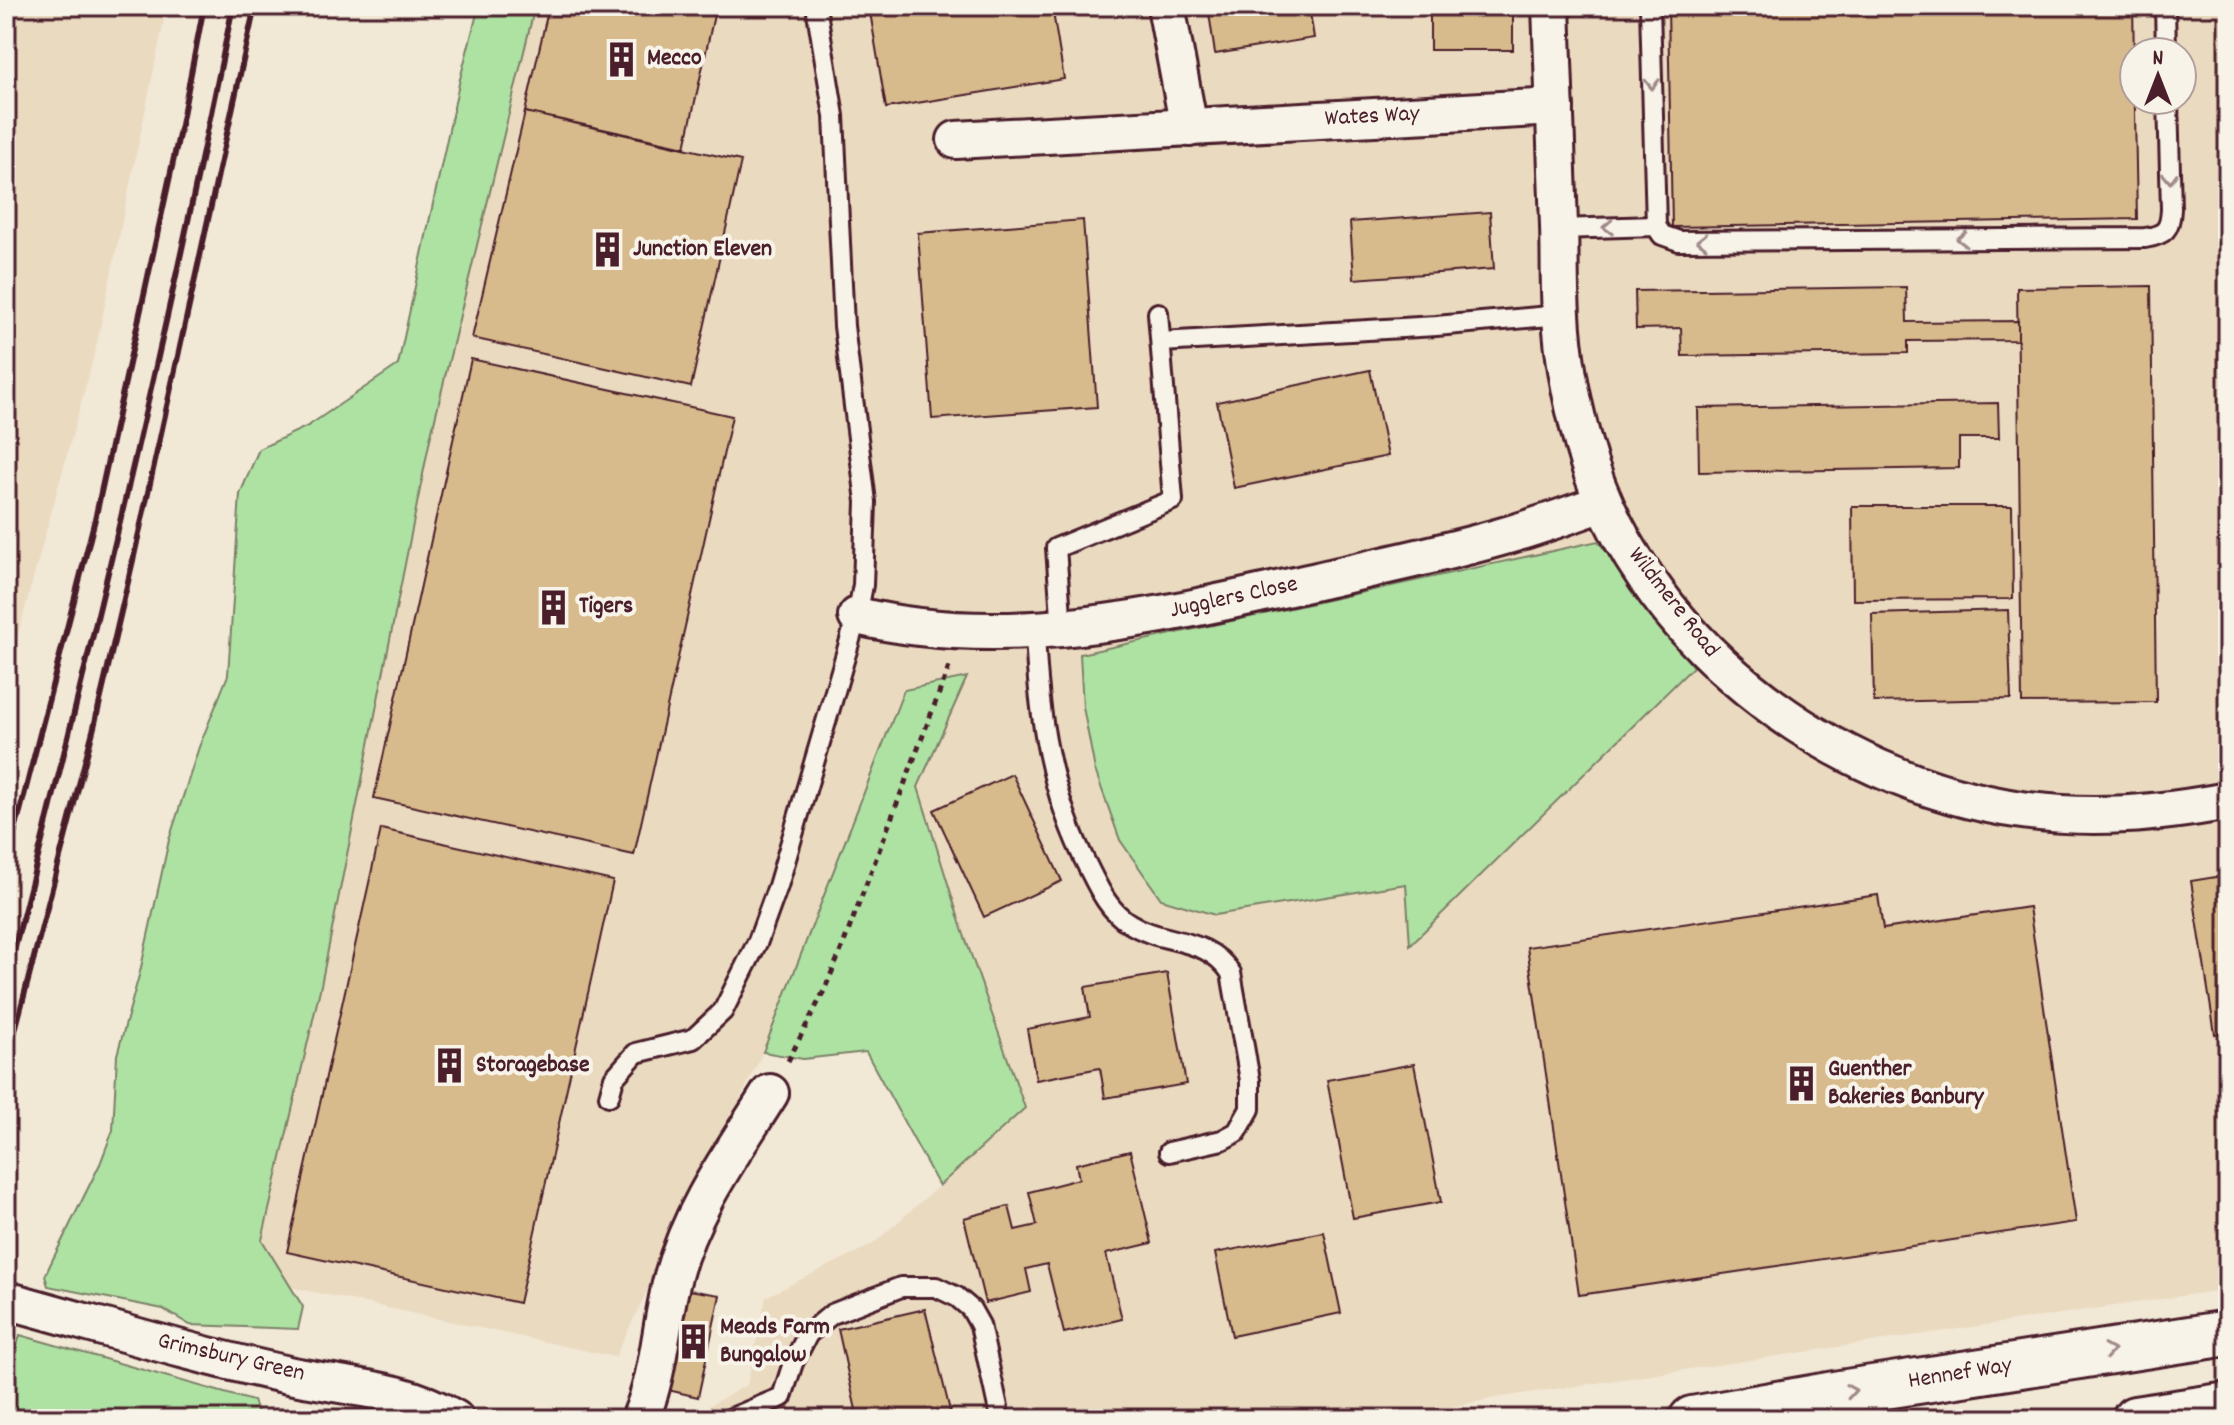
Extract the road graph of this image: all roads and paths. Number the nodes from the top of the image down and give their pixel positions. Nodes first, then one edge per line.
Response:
1 (816, 6) edge
2 (1166, 6) edge
3 (1551, 6) edge
4 (1650, 6) edge
5 (2165, 6) edge
6 (2166, 36) edge
7 (1555, 107) junction
8 (2168, 116) edge
9 (1189, 128) junction
10 (956, 140) dead end
11 (1656, 226) junction
12 (1559, 229) junction
13 (1158, 313) dead end
14 (1561, 315) junction
15 (1161, 342) junction
16 (1603, 503) junction
17 (857, 616) junction
18 (1048, 630) junction
19 (961, 632) junction
20 (2228, 801) edge
21 (770, 1093) joint
22 (609, 1096) dead end
23 (1169, 1152) dead end
24 (6, 1300) edge
25 (2228, 1333) edge
26 (2228, 1405) edge
27 (998, 1407) dead end
28 (455, 1419) edge
29 (640, 1419) edge
30 (729, 1419) edge
31 (1692, 1419) edge
32 (2135, 1419) edge

1 - 17 lane
2 - 9 street
3 - 7 street, Wildmere Road
4 -> 11 lane
5 - 6 lane
7 - 9 street, Wates Way
7 - 12 street, Wildmere Road
8 -> 11 lane
9 - 10 street, Wates Way
11 -> 12 lane
12 - 14 street, Wildmere Road
13 - 15 lane
14 - 15 lane
14 - 16 street, Wildmere Road
15 - 18 lane
16 - 18 street, Jugglers Close
16 - 20 street, Wildmere Road
17 - 19 street, Jugglers Close
17 - 22 lane
18 - 19 street, Jugglers Close
18 - 23 lane
19 - 21 path
21 - 29 street
24 - 28 street, Grimsbury Green
31 -> 25 highway, Hennef Way
26 - 32 highway
27 - 30 lane

